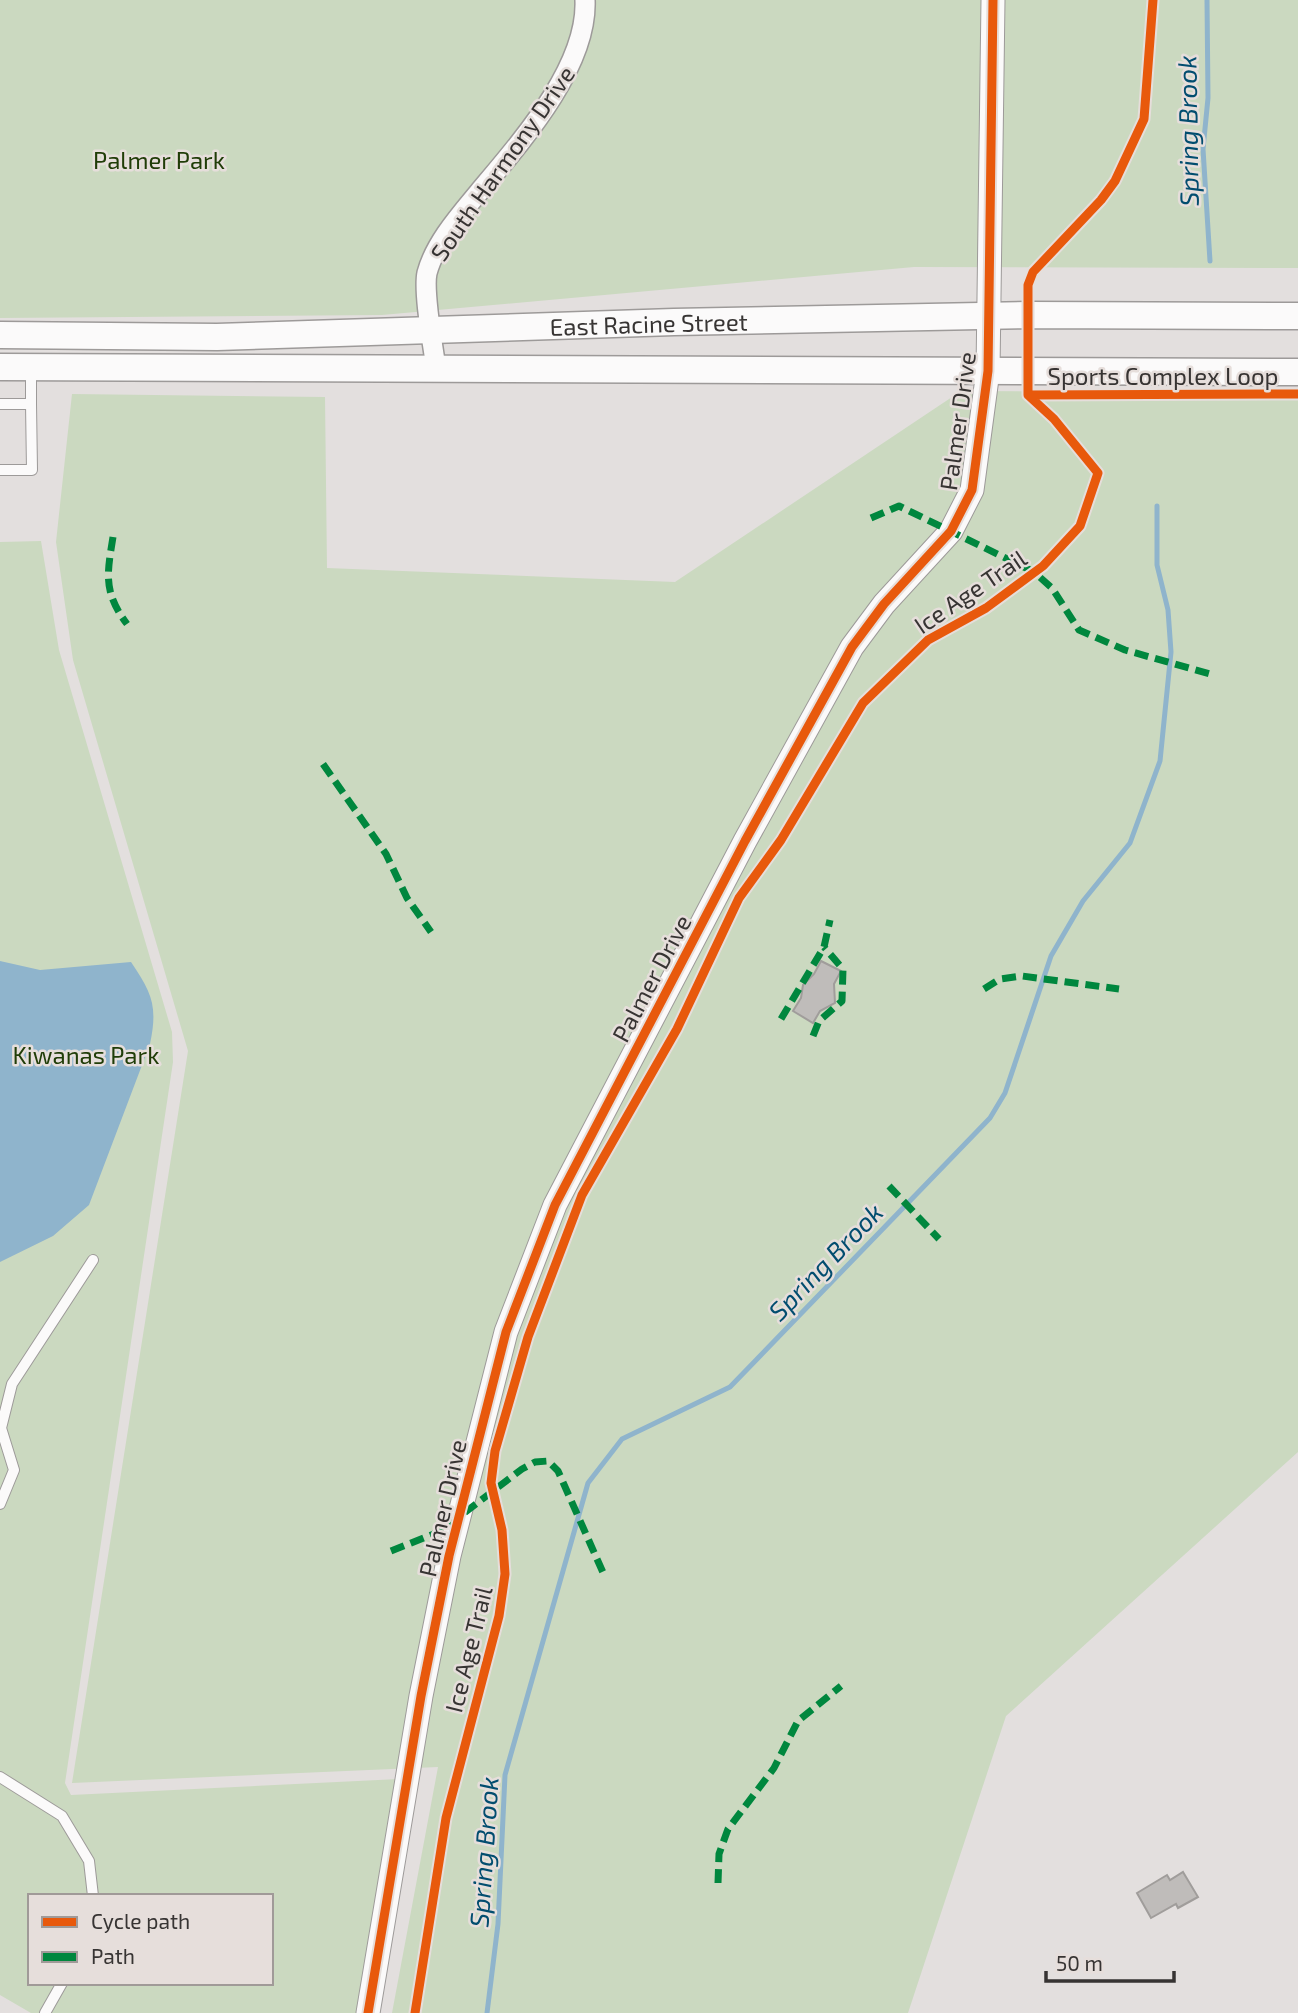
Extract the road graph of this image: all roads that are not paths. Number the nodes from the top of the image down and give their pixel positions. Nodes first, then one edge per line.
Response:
1 (585, 0) edge
2 (993, 0) edge
3 (987, 316) junction
4 (1298, 316) edge
5 (431, 331) junction
6 (0, 335) edge
7 (0, 367) edge
8 (32, 367) junction
9 (436, 368) junction
10 (988, 370) junction
11 (1298, 372) edge
12 (0, 404) edge
13 (31, 404) junction
14 (0, 470) edge
15 (93, 1260) dead end
16 (0, 1504) edge
17 (0, 1777) edge
18 (93, 1894) edge
19 (61, 1985) edge
20 (45, 2013) edge
21 (368, 2013) edge

1 - 5 street, South Harmony Drive
2 - 3 street, Palmer Drive
3 - 4 main road, East Racine Street
3 - 5 main road, East Racine Street
3 - 10 street, Palmer Drive
5 - 6 main road, East Racine Street
5 - 9 street, South Harmony Drive
7 - 8 main road, East Racine Street
8 - 9 main road, East Racine Street
8 - 13 lane
9 - 10 main road, East Racine Street
10 - 11 main road, East Racine Street
10 - 21 street, Palmer Drive
12 - 13 lane
13 - 14 lane
15 - 16 lane
17 - 18 lane
19 - 20 lane

